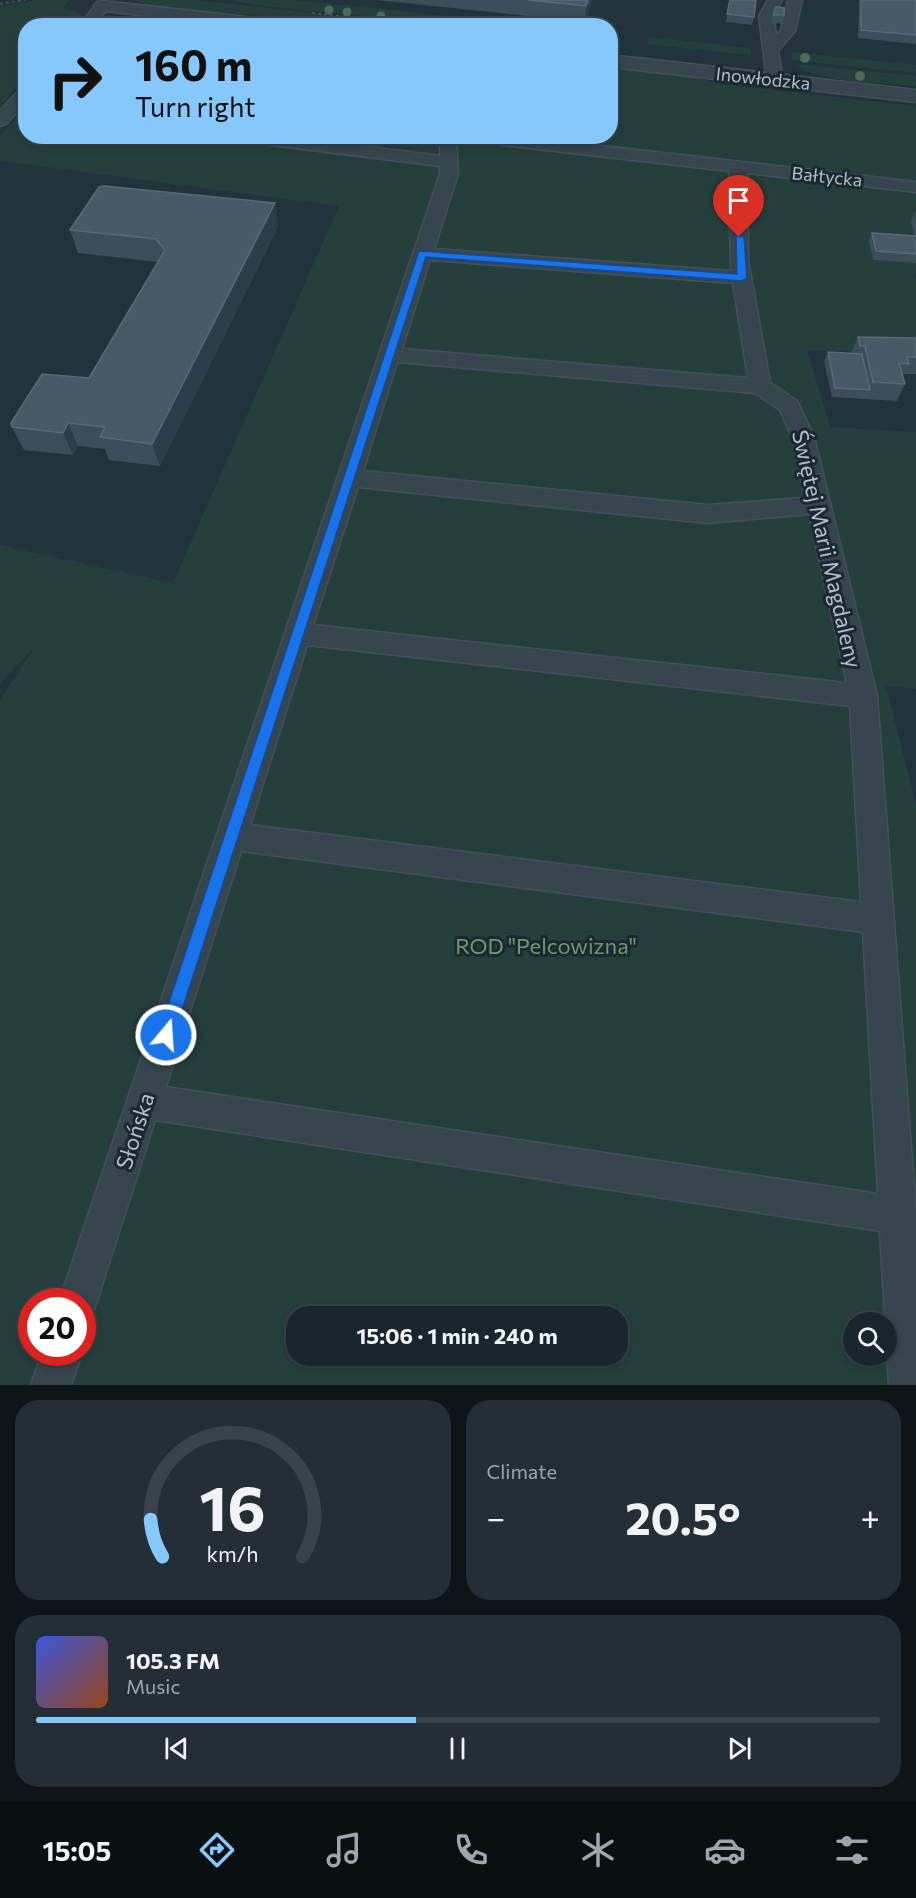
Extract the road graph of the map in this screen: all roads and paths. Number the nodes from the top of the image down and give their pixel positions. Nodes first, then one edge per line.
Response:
1 (25, 0) edge
2 (775, 0) edge
3 (795, 0) edge
4 (17, 1) edge
5 (106, 3) edge
6 (0, 4) edge
7 (302, 12) dead end
8 (92, 18) edge
9 (222, 18) edge
10 (356, 18) edge
11 (772, 49) junction
12 (618, 63) edge
13 (776, 80) junction
14 (916, 96) edge
15 (18, 101) edge
16 (0, 121) edge
17 (368, 144) edge
18 (536, 144) edge
19 (448, 149) edge
20 (738, 167) junction
21 (916, 187) edge
22 (423, 254) junction
23 (742, 278) junction
24 (389, 355) junction
25 (760, 386) junction
26 (349, 478) junction
27 (819, 505) junction
28 (298, 634) junction
29 (862, 696) junction
30 (231, 836) junction
31 (877, 919) junction
32 (144, 1101) junction
33 (896, 1215) junction
34 (83, 1288) edge
35 (58, 1366) edge
36 (51, 1385) edge
37 (909, 1385) edge

1 - 4 path
2 - 11 lane
3 - 11 lane
4 - 6 path
5 - 8 lane
5 - 9 street
7 - 10 path
11 - 13 lane
12 - 13 street, Inowłodzka
13 - 14 street, Inowłodzka
15 - 16 lane
17 - 19 lane
18 - 20 lane, Bałtycka
19 - 22 lane, Słońska
20 - 21 lane, Bałtycka
20 - 23 lane
22 - 23 lane
22 - 24 lane, Słońska
23 - 25 lane
24 - 25 lane
24 - 26 lane, Słońska
25 - 27 lane, Świętej Marii Magdaleny
26 - 27 lane
26 - 28 lane, Słońska
27 - 29 lane, Świętej Marii Magdaleny
28 - 29 lane
28 - 30 lane, Słońska
29 - 31 lane, Świętej Marii Magdaleny
30 - 31 lane
30 - 32 lane, Słońska
31 - 33 lane, Świętej Marii Magdaleny
32 - 33 lane
32 - 34 lane, Słońska
33 - 37 lane, Świętej Marii Magdaleny
35 - 36 lane

